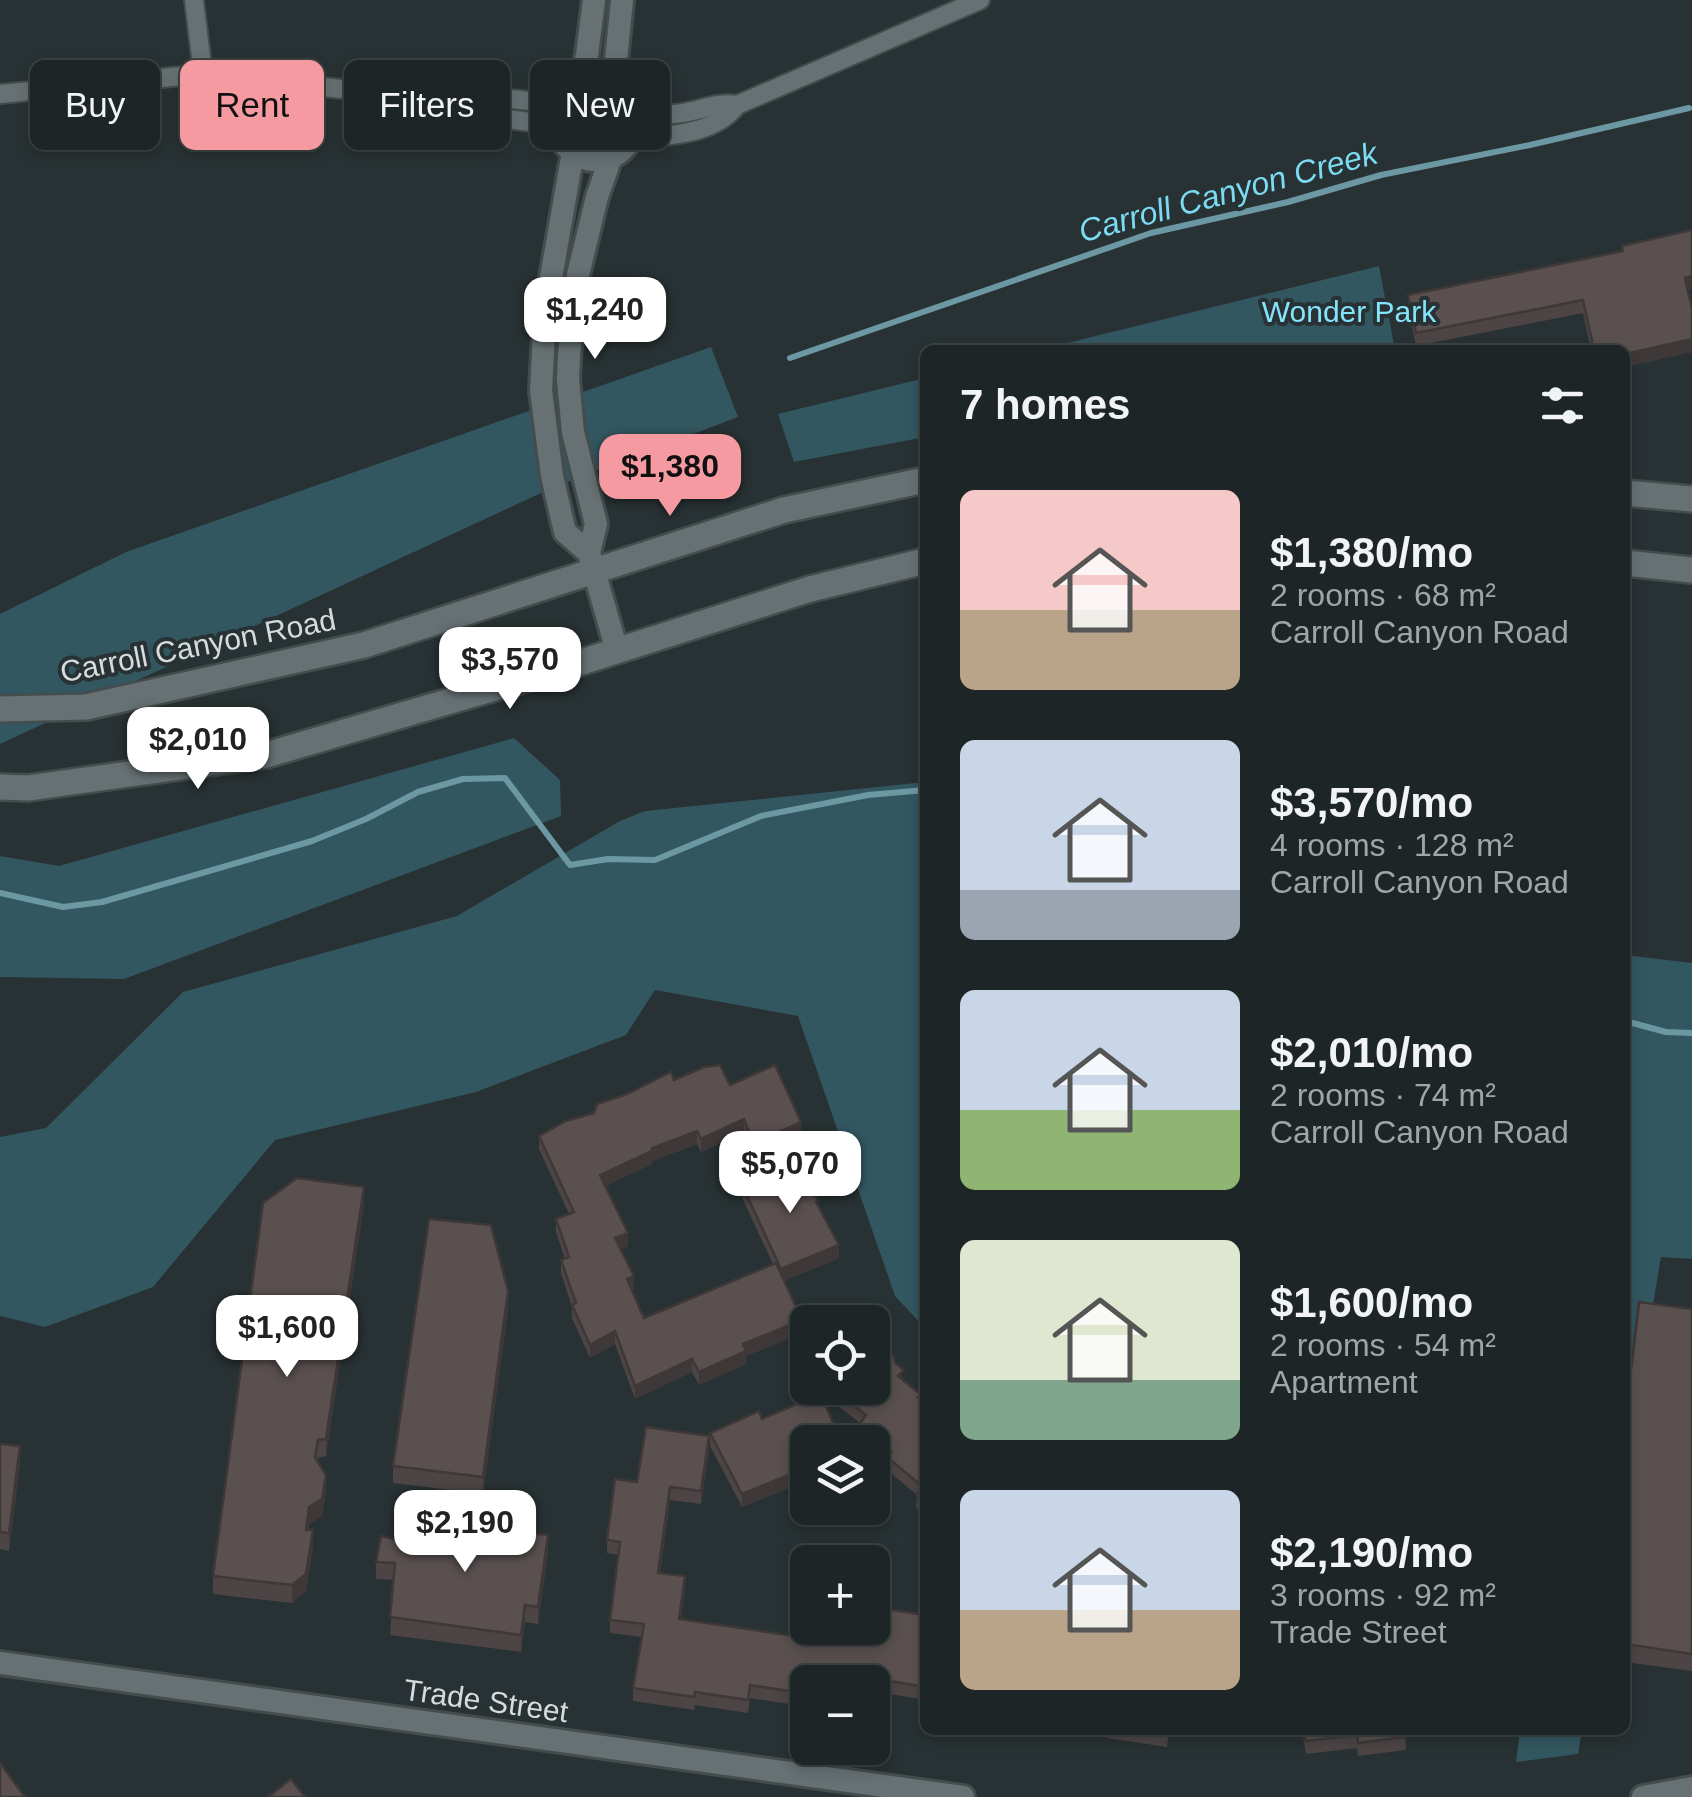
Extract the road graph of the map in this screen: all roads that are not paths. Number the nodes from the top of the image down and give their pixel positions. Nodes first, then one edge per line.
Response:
1 (194, 0) edge
2 (594, 0) edge
3 (622, 0) edge
4 (980, 0) edge
5 (201, 60) edge
6 (586, 60) edge
7 (619, 60) edge
8 (180, 76) edge
9 (0, 94) edge
10 (738, 105) junction
11 (670, 114) edge
12 (670, 134) edge
13 (619, 150) edge
14 (573, 152) joint
15 (611, 157) junction
16 (920, 481) edge
17 (1630, 493) edge
18 (1692, 499) edge
19 (920, 562) edge
20 (593, 563) junction
21 (1630, 563) edge
22 (1692, 570) edge
23 (618, 651) junction
24 (0, 709) edge
25 (0, 787) edge
26 (0, 1663) edge
27 (1692, 1788) edge
28 (963, 1797) edge
29 (1643, 1797) edge

1 - 5 street
2 - 6 street
3 - 7 street
4 - 10 street
8 - 9 street
10 - 11 street
10 - 12 street
13 - 15 street
14 - 15 street
14 - 20 street
15 - 20 street
16 - 20 main road, Carroll Canyon Road
17 - 18 main road
19 - 23 main road
20 - 23 street
20 - 24 main road, Carroll Canyon Road
21 - 22 main road
23 - 25 main road
26 - 28 street, Trade Street
27 - 29 street

